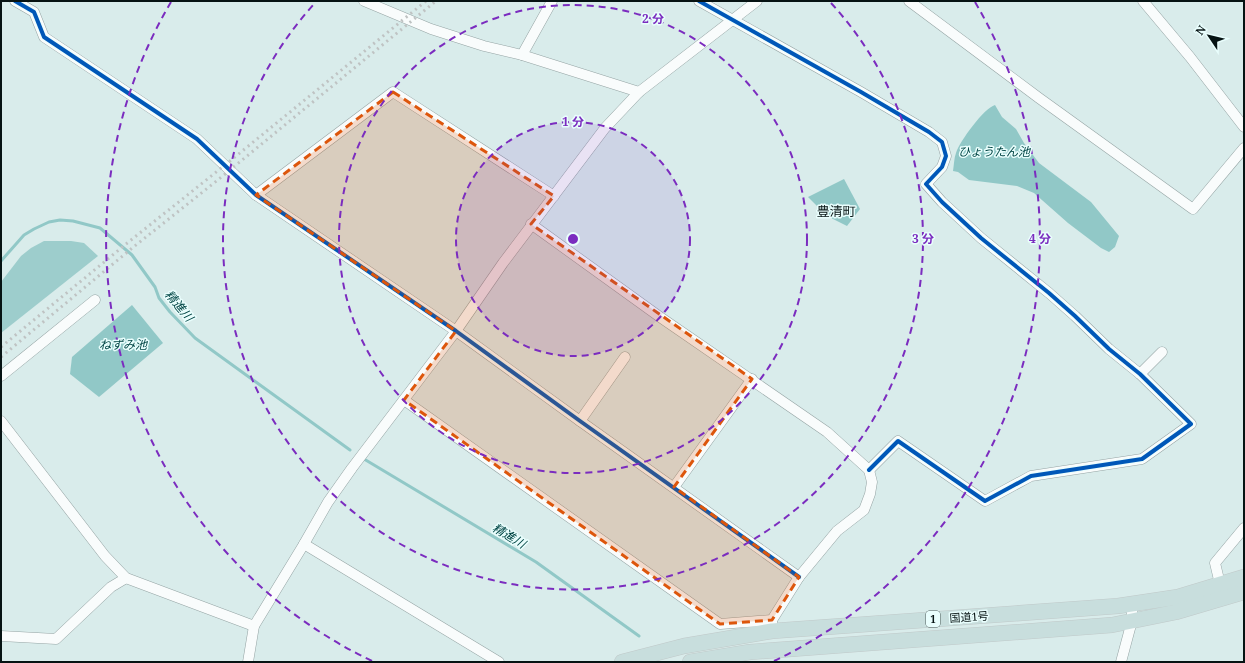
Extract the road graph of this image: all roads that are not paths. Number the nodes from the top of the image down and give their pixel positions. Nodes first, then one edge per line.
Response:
1 (15, 1) edge
2 (364, 1) edge
3 (552, 1) edge
4 (698, 1) edge
5 (757, 1) edge
6 (909, 1) edge
7 (1146, 2) edge
8 (732, 20) junction
9 (522, 55) junction
10 (639, 92) junction
11 (1244, 127) edge
12 (1244, 148) edge
13 (256, 195) junction
14 (554, 196) junction
15 (531, 224) junction
16 (95, 300) dead end
17 (456, 331) junction
18 (1162, 352) dead end
19 (625, 357) dead end
20 (1140, 374) junction
21 (1, 376) edge
22 (752, 379) junction
23 (404, 400) junction
24 (580, 421) junction
25 (1, 422) edge
26 (869, 470) junction
27 (674, 487) junction
28 (1244, 528) edge
29 (304, 544) junction
30 (799, 577) junction
31 (1244, 577) edge
32 (126, 578) junction
33 (1220, 584) junction
34 (1244, 592) edge
35 (1132, 604) junction
36 (1132, 621) junction
37 (254, 626) junction
38 (772, 626) junction
39 (1, 636) edge
40 (248, 662) edge
41 (499, 662) edge
42 (622, 662) edge
43 (690, 662) edge
44 (1121, 662) edge

1 - 13 street
2 - 9 street
3 - 9 street
4 - 8 street
5 - 8 street
6 - 12 street
7 - 11 street
8 - 10 street
8 - 20 street
9 - 10 street
10 - 14 street
13 - 14 street
13 - 17 street
14 - 15 street
15 - 17 street
15 - 22 street
16 - 21 street
17 - 23 street
17 - 24 street
18 - 20 street
19 - 24 street
20 - 26 street
22 - 26 street
22 - 27 street
23 - 29 street
23 - 38 street
24 - 27 street
25 - 32 street
26 - 30 street
27 - 30 street
28 - 33 street
29 - 37 street
29 - 41 street
30 - 38 street
31 - 33 highway, 国道1号 / 1
32 - 37 street
32 - 39 street
33 - 35 highway, 国道1号 / 1
34 - 36 highway, 国道1号 / 1
35 - 36 street
35 - 38 highway, 国道1号 / 1
36 - 43 highway, 国道1号 / 1
36 - 44 street
37 - 40 street
38 - 42 highway, 国道1号 / 1

